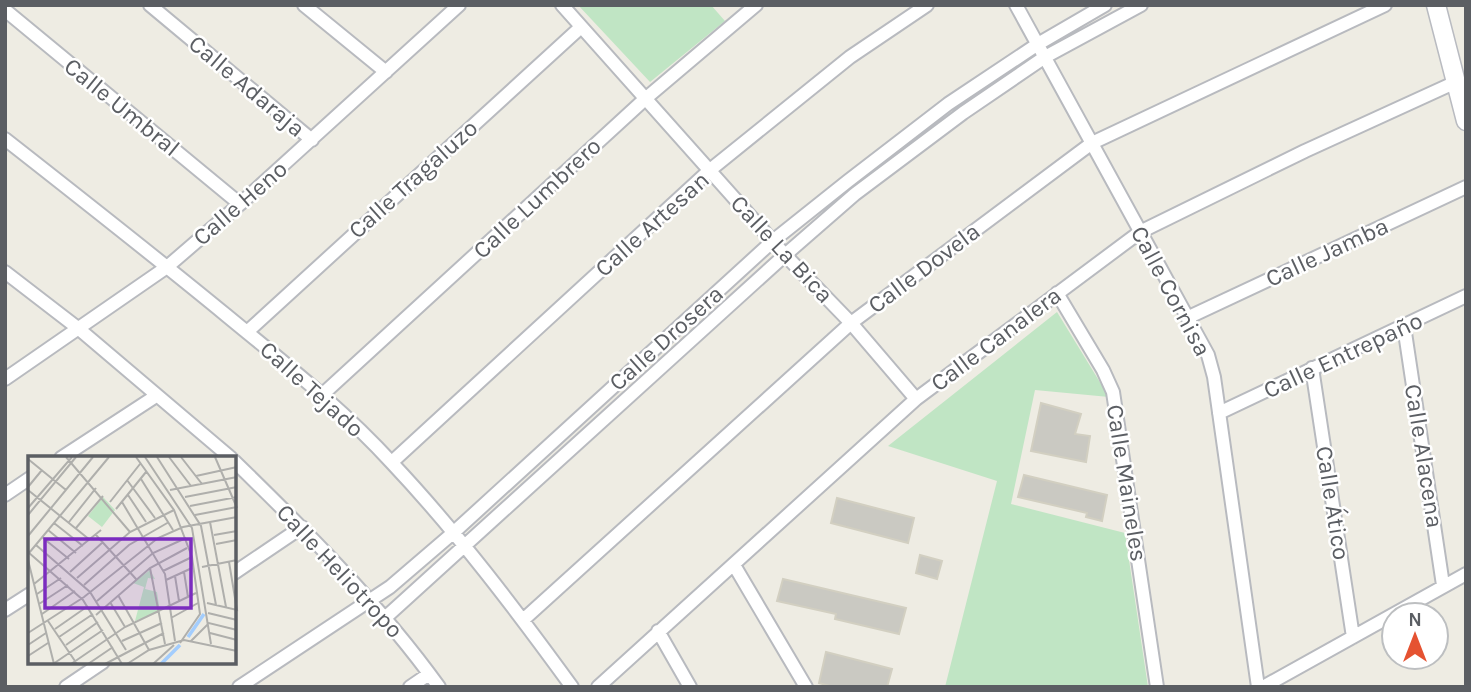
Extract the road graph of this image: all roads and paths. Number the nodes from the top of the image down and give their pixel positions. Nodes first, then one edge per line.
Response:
1 (150, 5) edge
2 (304, 5) edge
3 (562, 5) edge
4 (756, 5) edge
5 (927, 5) edge
6 (1016, 5) edge
7 (1105, 5) edge
8 (1141, 5) edge
9 (1385, 5) edge
10 (1436, 5) edge
11 (456, 6) edge
12 (5, 10) edge
13 (581, 27) junction
14 (1038, 44) junction
15 (1045, 57) junction
16 (386, 72) junction
17 (1456, 82) junction
18 (645, 99) junction
19 (1466, 121) edge
20 (5, 139) edge
21 (312, 140) junction
22 (1092, 143) junction
23 (710, 170) junction
24 (1466, 187) edge
25 (240, 204) junction
26 (1140, 232) junction
27 (774, 240) junction
28 (785, 255) junction
29 (167, 267) junction
30 (5, 272) edge
31 (1057, 293) junction
32 (1466, 296) edge
33 (1189, 317) junction
34 (851, 324) junction
35 (1404, 326) junction
36 (79, 329) junction
37 (247, 332) junction
38 (1312, 368) junction
39 (5, 379) edge
40 (323, 394) junction
41 (156, 396) junction
42 (916, 399) junction
43 (1219, 413) junction
44 (63, 456) edge
45 (229, 456) edge
46 (392, 462) junction
47 (236, 463) edge
48 (28, 479) edge
49 (5, 495) edge
50 (302, 527) junction
51 (453, 533) junction
52 (463, 547) junction
53 (734, 565) junction
54 (236, 572) edge
55 (1466, 574) edge
56 (1443, 585) junction
57 (28, 595) edge
58 (369, 601) junction
59 (5, 610) edge
60 (386, 618) junction
61 (523, 620) junction
62 (658, 631) junction
63 (1353, 637) junction
64 (100, 664) edge
65 (429, 674) junction
66 (66, 687) edge
67 (239, 687) edge
68 (410, 687) edge
69 (439, 687) edge
70 (572, 687) edge
71 (598, 687) edge
72 (690, 687) edge
73 (806, 687) edge
74 (1157, 687) edge
75 (1261, 687) edge

1 - 21 street, Calle Adaraja
2 - 16 street
3 - 13 street, Calle La Bica
4 - 18 street, Calle Lumbrero
5 - 23 street, Calle Artesan
6 - 14 street, Calle Cornisa
7 - 14 street, Calle Drosera
8 - 15 street, Calle Drosera
9 - 22 street, Calle Dovela
10 - 17 main road
11 - 16 street, Calle Heno
12 - 25 street, Calle Umbral
13 - 18 street, Calle La Bica
13 - 37 street, Calle Tragaluzo
14 - 15 street, Calle Cornisa
14 - 27 street, Calle Drosera
15 - 22 street, Calle Cornisa
15 - 28 street, Calle Drosera
16 - 21 street, Calle Heno
17 - 19 main road
17 - 26 street, Calle Canalera
18 - 23 street, Calle La Bica
18 - 40 street, Calle Lumbrero
20 - 29 street, Calle Tejado
21 - 25 street, Calle Heno
22 - 26 street, Calle Cornisa
22 - 34 street, Calle Dovela
23 - 27 street, Calle La Bica
23 - 46 street, Calle Artesan
24 - 33 street, Calle Jamba
25 - 29 street, Calle Heno
26 - 31 street, Calle Canalera
26 - 33 street, Calle Cornisa
27 - 28 street, Calle La Bica
27 - 51 street, Calle Drosera
28 - 34 street, Calle La Bica
28 - 52 street, Calle Drosera
29 - 36 street, Calle Heno
29 - 37 street, Calle Tejado
30 - 36 street
31 - 42 street, Calle Canalera
31 - 74 street, Calle Maineles
32 - 35 street, Calle Entrepaño
33 - 43 street, Calle Cornisa
34 - 42 street, Calle La Bica
34 - 61 street, Calle Dovela
35 - 38 street, Calle Entrepaño
35 - 56 street, Calle Alacena
36 - 39 street, Calle Heno
36 - 41 street
37 - 40 street, Calle Tejado
38 - 43 street, Calle Entrepaño
38 - 63 street, Calle Ático
40 - 46 street, Calle Tejado
41 - 44 street
41 - 45 street
42 - 53 street, Calle Canalera
43 - 75 street, Calle Cornisa
46 - 51 street, Calle Tejado
47 - 50 street, Calle Heliotropo
48 - 49 street
50 - 54 street
50 - 58 street, Calle Heliotropo
51 - 52 street, Calle Tejado
51 - 58 street, Calle Drosera
52 - 60 street, Calle Drosera
52 - 61 street, Calle Tejado
53 - 62 street, Calle Canalera
53 - 73 street
55 - 56 street
56 - 63 street
57 - 59 street
58 - 60 street, Calle Heliotropo
58 - 67 street, Calle Drosera
60 - 65 street, Calle Heliotropo
61 - 70 street, Calle Tejado
62 - 71 street, Calle Canalera
62 - 72 street
63 - 75 street
64 - 66 street
65 - 68 street
65 - 69 street, Calle Heliotropo

